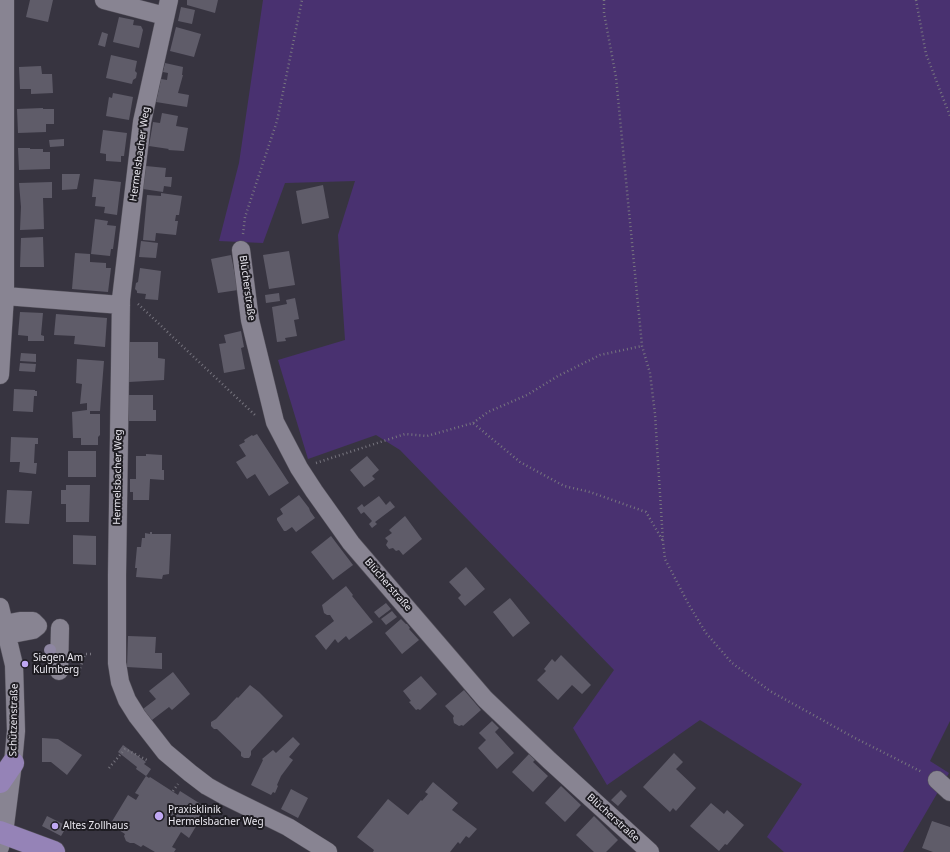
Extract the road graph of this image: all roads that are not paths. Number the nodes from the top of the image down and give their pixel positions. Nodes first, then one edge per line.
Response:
1 (5, 0) edge
2 (104, 0) edge
3 (167, 8) edge
4 (241, 250) road end
5 (5, 296) junction
6 (121, 302) junction
7 (0, 375) edge
8 (0, 607) edge
9 (60, 628) dead end
10 (4, 631) edge
11 (59, 671) dead end
12 (8, 731) edge
13 (14, 763) junction
14 (937, 780) road end
15 (0, 782) edge
16 (950, 792) edge
17 (1, 838) edge
18 (54, 852) edge
19 (328, 852) edge
20 (650, 852) edge

1 - 5 street
2 - 3 street
3 - 6 street, Hermelsbacher Weg
4 - 20 street, Blücherstraße
5 - 6 street
5 - 7 street
6 - 19 street, Hermelsbacher Weg
8 - 10 street
9 - 11 street
10 - 12 street, Schützenstraße
12 - 13 street, Schützenstraße
13 - 15 main road
13 - 17 street, Schützenstraße
14 - 16 street
17 - 18 main road

